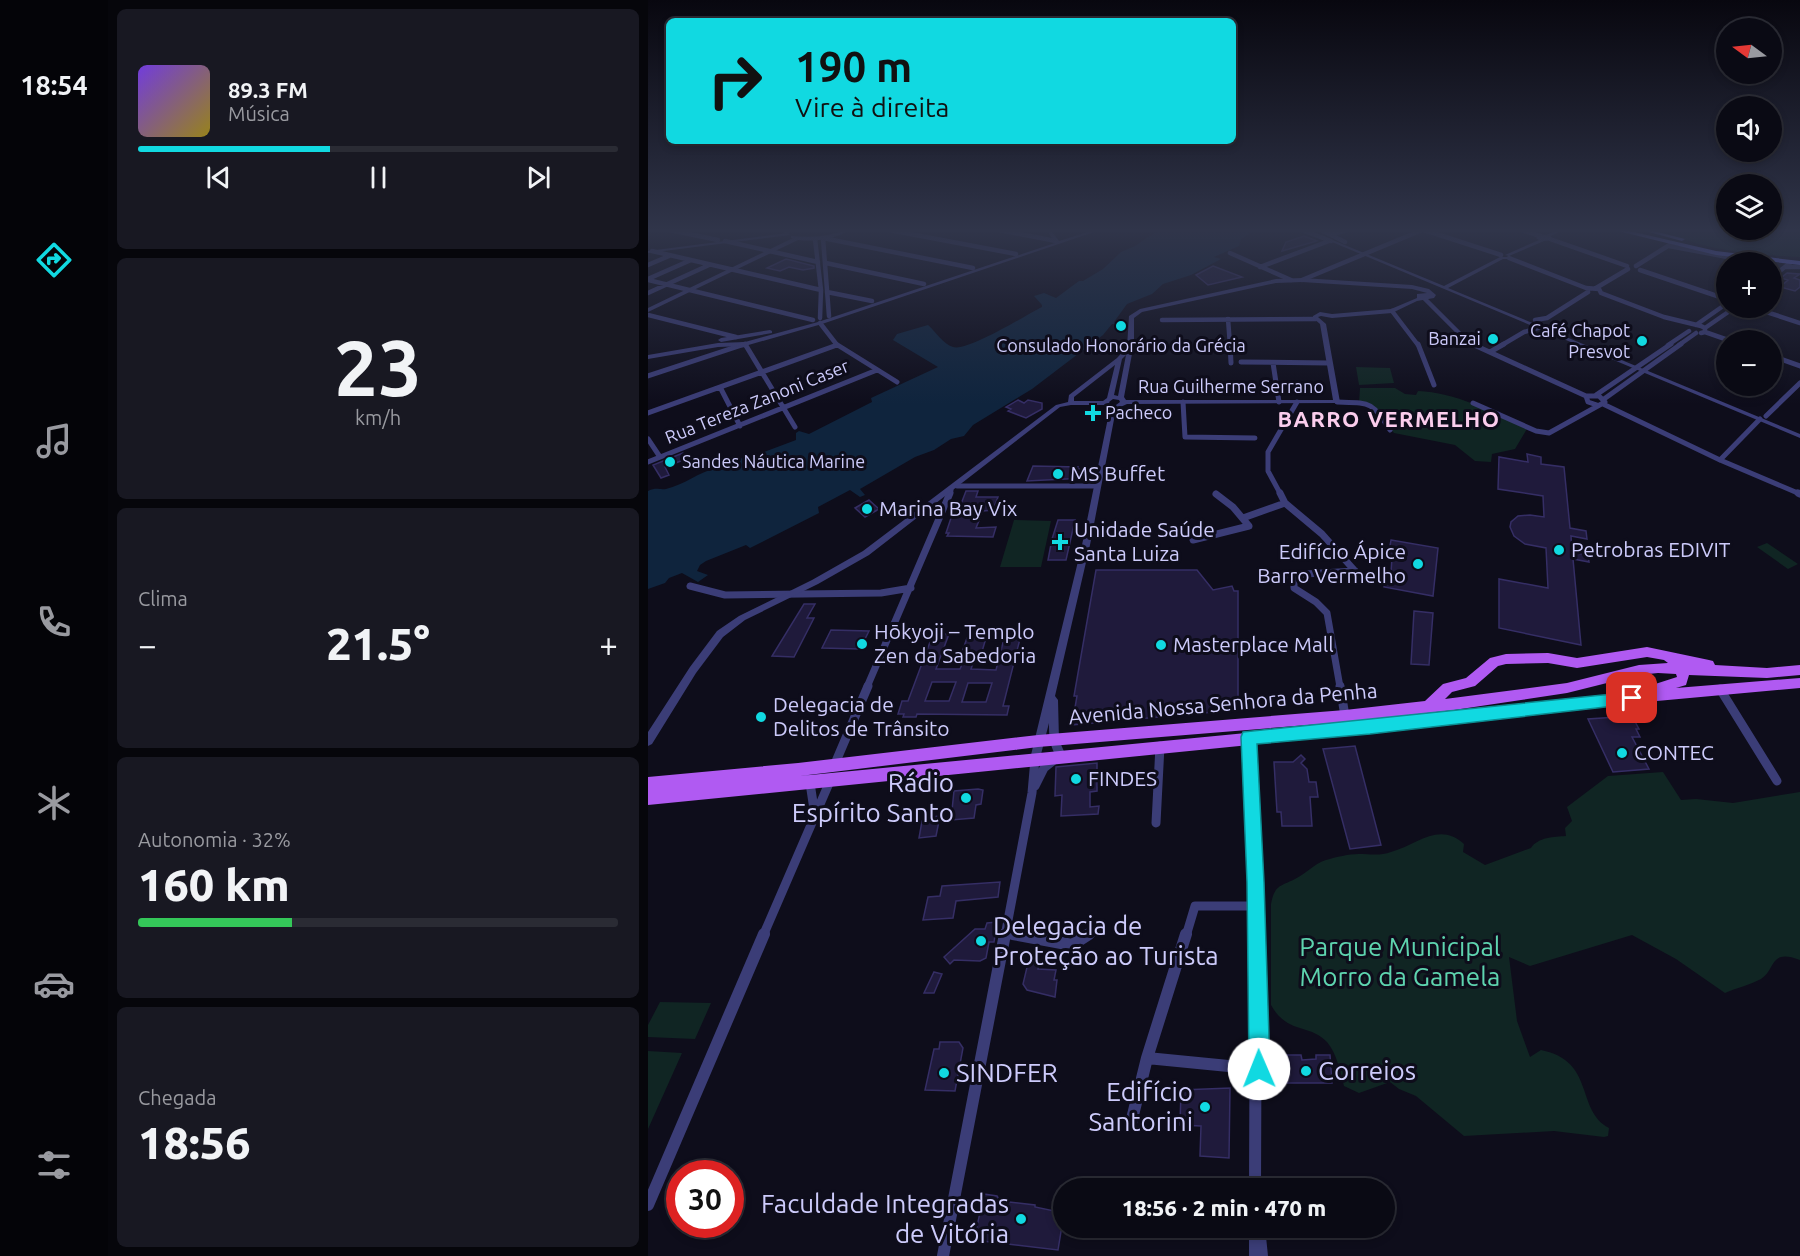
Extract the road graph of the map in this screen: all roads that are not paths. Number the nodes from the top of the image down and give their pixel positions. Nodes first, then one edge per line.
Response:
1 (675, 288) edge
2 (695, 288) edge
3 (810, 288) edge
4 (827, 288) edge
5 (914, 288) edge
6 (918, 288) edge
7 (1246, 288) edge
8 (1413, 288) edge
9 (1413, 288) edge
10 (1447, 288) edge
11 (1450, 288) edge
12 (1450, 288) edge
13 (1581, 288) edge
14 (1596, 288) joint
15 (1690, 288) edge
16 (821, 290) joint
17 (1587, 290) junction
18 (688, 291) junction
19 (827, 292) junction
20 (1601, 293) junction
21 (1426, 297) junction
22 (1716, 297) edge
23 (872, 302) junction
24 (1716, 309) edge
25 (1392, 311) junction
26 (648, 312) edge
27 (829, 316) junction
28 (1782, 317) edge
29 (1321, 318) junction
30 (1721, 318) edge
31 (1228, 319) junction
32 (818, 320) junction
33 (1162, 320) dead end
34 (1545, 323) junction
35 (1800, 323) edge
36 (1695, 325) junction
37 (1688, 328) junction
38 (1705, 330) junction
39 (1696, 333) junction
40 (1716, 335) edge
41 (747, 336) junction
42 (763, 336) junction
43 (736, 337) junction
44 (1131, 343) junction
45 (746, 344) junction
46 (837, 345) junction
47 (1490, 352) junction
48 (648, 355) edge
49 (1119, 359) junction
50 (1782, 360) edge
51 (1241, 362) dead end
52 (1231, 363) dead end
53 (1273, 363) junction
54 (1329, 363) junction
55 (1800, 366) edge
56 (1642, 367) junction
57 (877, 370) junction
58 (763, 373) junction
59 (648, 376) edge
60 (897, 382) dead end
61 (1800, 383) edge
62 (1434, 385) dead end
63 (720, 387) junction
64 (1596, 395) junction
65 (1587, 399) junction
66 (1108, 400) junction
67 (1123, 400) junction
68 (1071, 402) junction
69 (1183, 402) junction
70 (1279, 402) junction
71 (1297, 402) junction
72 (1337, 402) junction
73 (1601, 402) junction
74 (1473, 403) dead end
75 (784, 408) junction
76 (1113, 408) junction
77 (648, 413) edge
78 (1576, 417) junction
79 (1763, 417) junction
80 (1285, 424) junction
81 (1273, 425) dead end
82 (740, 426) junction
83 (795, 427) dead end
84 (1390, 430) dead end
85 (1800, 430) edge
86 (1800, 436) edge
87 (1255, 438) dead end
88 (648, 439) edge
89 (660, 458) junction
90 (1720, 460) junction
91 (648, 462) edge
92 (1097, 486) junction
93 (954, 488) junction
94 (1216, 494) dead end
95 (1800, 494) edge
96 (1285, 503) junction
97 (1243, 518) junction
98 (1193, 540) dead end
99 (1294, 574) junction
100 (1272, 576) dead end
101 (690, 586) dead end
102 (911, 588) junction
103 (788, 594) junction
104 (1668, 656) junction
105 (1682, 669) junction
106 (1800, 670) edge
107 (1739, 673) junction
108 (1800, 683) edge
109 (1457, 685) junction
110 (1053, 688) junction
111 (1720, 689) junction
112 (1624, 698) junction
113 (1454, 704) junction
114 (1428, 707) junction
115 (1470, 715) junction
116 (1345, 716) junction
117 (1249, 737) junction
118 (1054, 740) junction
119 (648, 741) edge
120 (1038, 741) junction
121 (1160, 746) junction
122 (1061, 756) junction
123 (1035, 759) junction
124 (834, 766) junction
125 (798, 770) junction
126 (830, 781) junction
127 (1777, 781) dead end
128 (810, 783) junction
129 (648, 784) edge
130 (1032, 793) junction
131 (648, 798) edge
132 (815, 816) junction
133 (1156, 823) dead end
134 (1255, 906) junction
135 (1093, 932) dead end
136 (1005, 933) junction
137 (1147, 1058) junction
138 (1259, 1069) junction
139 (1131, 1123) dead end
140 (1256, 1178) edge
141 (648, 1205) edge
142 (1256, 1238) edge
143 (1259, 1238) edge
144 (943, 1256) edge
145 (1255, 1256) edge
146 (1262, 1256) edge

1 - 18 street
2 - 18 street
3 - 16 street
4 - 19 street
5 - 23 street
6 - 32 street
7 - 44 street
8 - 21 street
9 - 21 street
10 - 21 street
11 - 34 street
12 - 34 street
13 - 17 street
14 - 17 street
14 - 20 street
15 - 22 street
16 - 32 street
17 - 20 street
17 - 34 street
18 - 26 street
18 - 32 street
19 - 23 street
19 - 27 street
20 - 37 street
21 - 25 street
21 - 47 street
23 - 27 street
24 - 36 street
25 - 29 street
25 - 62 street
26 - 43 street
27 - 32 street
28 - 35 street
29 - 31 street
29 - 54 street
30 - 38 street
31 - 33 street
31 - 52 street
32 - 42 street
32 - 46 street
34 - 47 street
34 - 56 street
36 - 37 street
36 - 38 street
37 - 39 street
37 - 56 street
38 - 39 street
38 - 40 street
39 - 56 street
41 - 42 street
41 - 43 street
41 - 45 street
42 - 45 street
43 - 48 street
44 - 49 street
44 - 67 street
45 - 48 street
45 - 58 street
45 - 59 street
46 - 57 street
46 - 58 street
47 - 65 street
49 - 66 street
49 - 68 street
50 - 55 street
51 - 53 street
53 - 54 street
53 - 70 street
54 - 72 street
56 - 64 street
56 - 73 street
56 - 79 street
57 - 60 street
57 - 75 street, Rua Tereza Zanoni Caser
58 - 63 street
58 - 75 street
61 - 79 street
63 - 77 street
63 - 82 street
64 - 65 street
64 - 73 street
65 - 73 street
65 - 78 street
66 - 67 street, Rua Guilherme Serrano
66 - 68 street, Rua Guilherme Serrano
66 - 76 street
67 - 69 street, Rua Guilherme Serrano
67 - 76 street
68 - 93 street
69 - 70 street, Rua Guilherme Serrano
69 - 87 street
70 - 71 street, Rua Guilherme Serrano
71 - 72 street, Rua Guilherme Serrano
71 - 80 street
72 - 84 street
73 - 78 street
73 - 90 street
74 - 78 street
75 - 82 street, Rua Tereza Zanoni Caser
75 - 83 street
76 - 92 street
79 - 85 street
79 - 86 street
79 - 90 street
80 - 81 street
80 - 96 street
82 - 89 street, Rua Tereza Zanoni Caser
88 - 89 street
89 - 91 street, Rua Tereza Zanoni Caser
90 - 95 street
92 - 93 street
92 - 110 street
93 - 102 street
93 - 103 street
94 - 97 street
96 - 97 street
96 - 99 street
97 - 98 street
99 - 100 street
99 - 116 street
101 - 103 street
102 - 103 street
102 - 124 street
103 - 119 street
104 - 105 main road
104 - 107 main road
104 - 109 main road
105 - 107 main road, Avenida Nossa Senhora da Penha
105 - 112 main road
105 - 113 main road, Avenida Nossa Senhora da Penha
106 - 107 main road, Avenida Nossa Senhora da Penha
108 - 111 main road, Avenida Nossa Senhora da Penha
109 - 113 main road
109 - 114 main road
110 - 118 street
110 - 120 street
111 - 112 main road, Avenida Nossa Senhora da Penha
111 - 127 street
112 - 115 main road, Avenida Nossa Senhora da Penha
113 - 114 main road, Avenida Nossa Senhora da Penha
113 - 115 main road
114 - 116 main road, Avenida Nossa Senhora da Penha
115 - 117 main road, Avenida Nossa Senhora da Penha
116 - 118 main road, Avenida Nossa Senhora da Penha
117 - 121 main road, Avenida Nossa Senhora da Penha
117 - 134 street
118 - 120 main road, Avenida Nossa Senhora da Penha
118 - 122 street
120 - 123 street
120 - 124 main road, Avenida Nossa Senhora da Penha
121 - 122 main road, Avenida Nossa Senhora da Penha
121 - 133 street
122 - 123 main road, Avenida Nossa Senhora da Penha
122 - 130 street
123 - 126 main road, Avenida Nossa Senhora da Penha
123 - 130 street
124 - 125 main road, Avenida Nossa Senhora da Penha
124 - 126 main road
125 - 128 street
125 - 129 main road, Avenida Nossa Senhora da Penha
126 - 128 main road, Avenida Nossa Senhora da Penha
126 - 132 street
128 - 131 main road, Avenida Nossa Senhora da Penha
128 - 132 street
130 - 136 street
132 - 141 street
134 - 137 street
134 - 138 street
135 - 136 street
136 - 144 street
137 - 138 street
137 - 139 street
138 - 140 street
142 - 145 street
143 - 146 street

